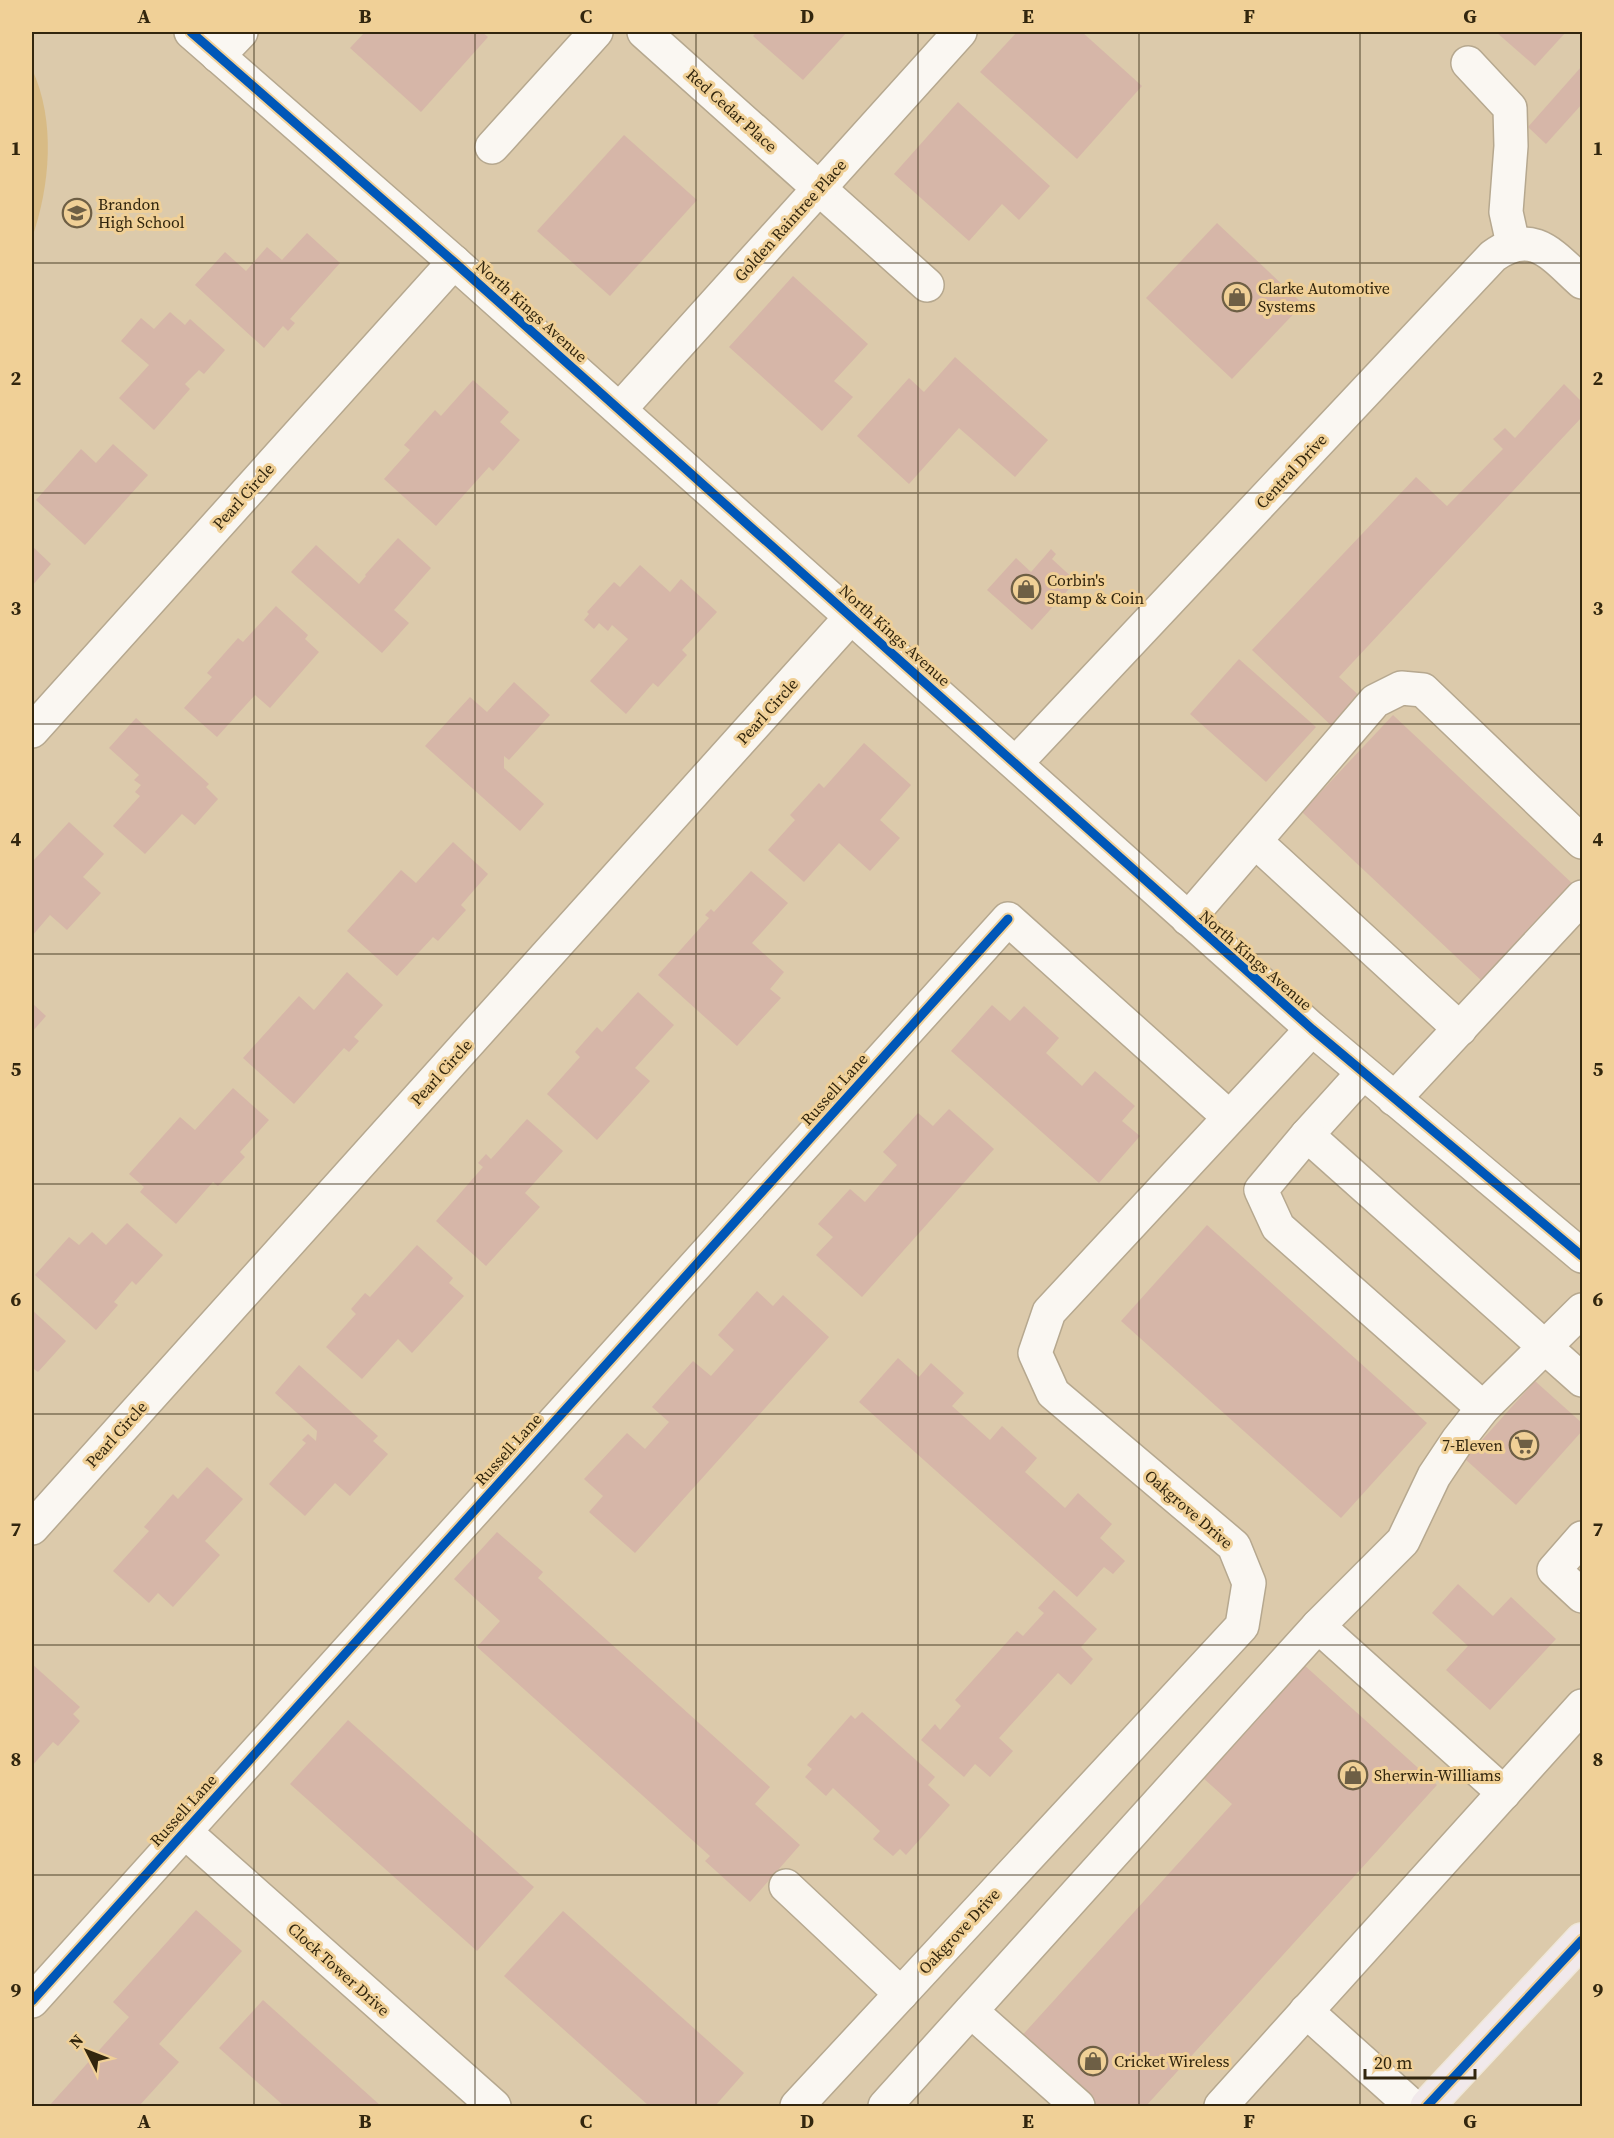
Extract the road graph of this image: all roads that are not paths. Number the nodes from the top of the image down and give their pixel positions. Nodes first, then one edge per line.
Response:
1 (191, 32) edge
2 (241, 32) edge
3 (596, 32) edge
4 (644, 32) edge
5 (960, 32) edge
6 (218, 56) junction
7 (1468, 63) dead end
8 (492, 147) dead end
9 (819, 188) junction
10 (1513, 244) junction
11 (454, 262) junction
12 (1582, 282) edge
13 (927, 285) dead end
14 (620, 409) junction
15 (851, 617) junction
16 (32, 731) edge
17 (1016, 764) junction
18 (1256, 842) junction
19 (1582, 842) edge
20 (1582, 897) edge
21 (1188, 919) junction
22 (1312, 1029) junction
23 (1460, 1029) junction
24 (1363, 1073) junction
25 (1394, 1099) junction
26 (1229, 1117) junction
27 (1307, 1135) junction
28 (1582, 1256) edge
29 (1582, 1310) edge
30 (1545, 1346) junction
31 (1582, 1380) edge
32 (1483, 1408) junction
33 (32, 1528) edge
34 (1582, 1538) edge
35 (1582, 1596) edge
36 (1318, 1626) junction
37 (1582, 1706) edge
38 (1504, 1793) junction
39 (184, 1831) junction
40 (786, 1886) dead end
41 (1582, 1940) edge
42 (901, 1994) junction
43 (32, 2001) edge
44 (971, 2011) junction
45 (1306, 2011) junction
46 (494, 2106) edge
47 (797, 2106) edge
48 (885, 2106) edge
49 (1077, 2106) edge
50 (1221, 2106) edge
51 (1412, 2106) edge
52 (1427, 2106) edge

1 - 6 street, North Kings Avenue
2 - 6 street
3 - 8 street
4 - 9 street, Red Cedar Place
5 - 9 street, Golden Raintree Place
6 - 11 street, North Kings Avenue
7 - 10 street
9 - 13 street, Red Cedar Place
9 - 14 street, Golden Raintree Place
10 - 12 street
10 - 17 street, Central Drive
11 - 14 street, North Kings Avenue
11 - 16 street, Pearl Circle
14 - 15 street, North Kings Avenue
15 - 17 street, North Kings Avenue
15 - 33 street, Pearl Circle
17 - 21 street, North Kings Avenue
18 - 19 street
18 - 21 street
18 - 23 street
20 - 23 street
21 - 22 street, North Kings Avenue
22 - 24 street, North Kings Avenue
22 - 26 street, Oakgrove Drive
23 - 25 street
24 - 25 street, North Kings Avenue
24 - 27 street
25 - 28 street, North Kings Avenue
26 - 39 street, Russell Lane
26 - 42 street, Oakgrove Drive
27 - 30 street
27 - 32 street
29 - 30 street
30 - 31 street
30 - 32 street
32 - 36 street
34 - 35 street
36 - 38 street
36 - 44 street
37 - 38 street
38 - 45 street
39 - 43 street, Russell Lane
39 - 46 street, Clock Tower Drive
40 - 42 street
41 - 52 highway
42 - 47 street, Oakgrove Drive
44 - 48 street
44 - 49 street
45 - 50 street
45 - 51 street

